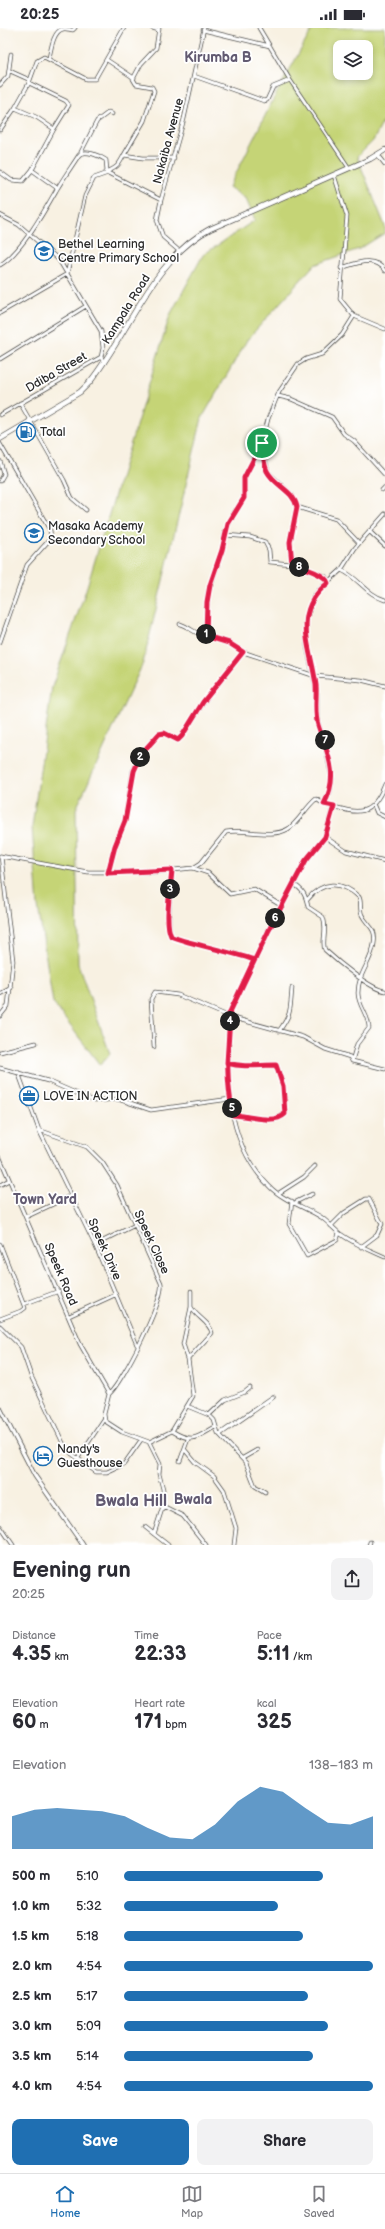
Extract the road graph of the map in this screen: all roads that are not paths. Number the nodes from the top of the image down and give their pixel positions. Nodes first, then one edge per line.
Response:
1 (75, 28) edge
2 (124, 28) edge
3 (152, 28) edge
4 (259, 28) edge
5 (159, 29) edge
6 (203, 29) edge
7 (270, 46) junction
8 (11, 54) dead end
9 (49, 58) junction
10 (107, 60) junction
11 (10, 71) junction
12 (194, 76) junction
13 (134, 78) junction
14 (290, 80) junction
15 (29, 82) junction
16 (0, 85) edge
17 (15, 108) junction
18 (112, 114) dead end
19 (0, 130) edge
20 (54, 130) junction
21 (385, 150) edge
22 (81, 152) junction
23 (124, 155) junction
24 (378, 155) junction
25 (174, 158) junction
26 (385, 164) edge
27 (349, 168) junction
28 (32, 170) junction
29 (0, 172) edge
30 (106, 172) junction
31 (334, 175) junction
32 (57, 188) junction
33 (161, 200) junction
34 (0, 216) edge
35 (28, 234) junction
36 (178, 250) junction
37 (0, 265) edge
38 (341, 268) junction
39 (385, 271) edge
40 (67, 274) junction
41 (86, 306) junction
42 (0, 313) edge
43 (354, 316) junction
44 (385, 329) edge
45 (101, 357) junction
46 (0, 359) edge
47 (104, 363) junction
48 (278, 396) junction
49 (20, 403) junction
50 (0, 415) edge
51 (29, 421) junction
52 (0, 439) edge
53 (262, 443) junction
54 (0, 445) edge
55 (0, 461) edge
56 (385, 475) edge
57 (0, 481) edge
58 (385, 487) edge
59 (382, 490) dead end
60 (297, 507) junction
61 (86, 510) dead end
62 (385, 514) edge
63 (369, 531) junction
64 (225, 535) junction
65 (359, 543) junction
66 (385, 546) edge
67 (292, 564) junction
68 (341, 570) junction
69 (328, 583) junction
70 (385, 600) edge
71 (180, 624) dead end
72 (206, 636) junction
73 (0, 642) edge
74 (243, 652) junction
75 (314, 676) junction
76 (385, 686) edge
77 (385, 784) edge
78 (324, 804) junction
79 (334, 806) junction
80 (374, 806) junction
81 (385, 817) edge
82 (325, 837) junction
83 (1, 856) edge
84 (385, 861) edge
85 (194, 868) junction
86 (172, 870) junction
87 (108, 873) junction
88 (293, 884) junction
89 (307, 900) junction
90 (282, 906) junction
91 (254, 960) junction
92 (359, 978) junction
93 (11, 988) junction
94 (292, 988) dead end
95 (385, 991) edge
96 (0, 994) edge
97 (0, 1016) edge
98 (229, 1017) junction
99 (279, 1032) junction
100 (36, 1043) dead end
101 (154, 1047) dead end
102 (0, 1052) edge
103 (352, 1061) junction
104 (227, 1063) junction
105 (0, 1068) edge
106 (385, 1069) edge
107 (18, 1072) junction
108 (230, 1099) junction
109 (233, 1115) junction
110 (39, 1130) junction
111 (0, 1158) edge
112 (315, 1166) dead end
113 (9, 1180) junction
114 (0, 1185) edge
115 (279, 1193) junction
116 (312, 1194) dead end
117 (70, 1196) junction
118 (292, 1201) junction
119 (296, 1202) junction
120 (26, 1217) junction
121 (135, 1225) junction
122 (331, 1226) junction
123 (339, 1233) junction
124 (0, 1244) edge
125 (95, 1245) junction
126 (361, 1247) junction
127 (385, 1257) edge
128 (59, 1291) junction
129 (191, 1292) dead end
130 (115, 1295) junction
131 (24, 1304) junction
132 (191, 1307) junction
133 (69, 1316) junction
134 (0, 1319) edge
135 (0, 1326) edge
136 (137, 1345) junction
137 (188, 1359) junction
138 (250, 1388) dead end
139 (109, 1394) junction
140 (272, 1397) dead end
141 (187, 1406) junction
142 (0, 1408) edge
143 (209, 1415) junction
144 (104, 1418) junction
145 (215, 1427) junction
146 (172, 1431) junction
147 (220, 1434) junction
148 (188, 1439) junction
149 (141, 1440) junction
150 (149, 1442) junction
151 (185, 1450) junction
152 (257, 1450) dead end
153 (78, 1458) junction
154 (243, 1458) junction
155 (180, 1461) dead end
156 (265, 1492) dead end
157 (163, 1506) junction
158 (0, 1526) edge
159 (145, 1527) dead end
160 (154, 1534) junction
161 (81, 1544) edge
162 (13, 1545) edge
163 (168, 1545) edge
164 (206, 1545) edge
165 (234, 1545) edge

1 - 9 street
2 - 10 street
3 - 5 street
4 - 7 street
5 - 13 street
6 - 7 street
6 - 12 street, Nakaiba Avenue
7 - 14 street
8 - 11 street
9 - 10 street
9 - 15 street
10 - 13 street
11 - 15 street
11 - 16 street
12 - 14 street
12 - 25 street, Nakaiba Avenue
13 - 23 street
14 - 27 street
15 - 17 street
15 - 20 street
17 - 19 street
17 - 20 street
18 - 22 street
20 - 28 street
21 - 24 main road, Kampala Road
22 - 30 street
22 - 32 street
23 - 25 street
23 - 30 street
24 - 26 street
24 - 27 main road, Kampala Road
25 - 33 street, Nakaiba Avenue
27 - 31 main road, Kampala Road
28 - 29 street
28 - 32 street
30 - 33 street
30 - 40 street
31 - 36 main road, Kampala Road
31 - 38 street
32 - 35 street
33 - 36 street, Nakaiba Avenue
34 - 35 street
35 - 37 street
35 - 40 street
36 - 47 main road, Kampala Road
38 - 39 street
38 - 43 street
40 - 41 street
40 - 42 street
41 - 45 street
41 - 46 street
43 - 44 street
43 - 48 street
45 - 47 street
45 - 49 street, Ddiba Street
47 - 51 main road, Kampala Road
48 - 53 street
48 - 56 street
49 - 50 street, Ddiba Street
49 - 51 street
51 - 52 main road, Kampala Road
51 - 61 street
53 - 60 street
53 - 64 street
54 - 73 street
55 - 57 street
58 - 59 street
60 - 65 street
60 - 67 street
62 - 63 street
63 - 65 street
63 - 66 street
64 - 67 street
64 - 72 street
65 - 68 street
67 - 69 street
68 - 69 street
68 - 70 street
69 - 75 street
71 - 72 street
72 - 74 street
74 - 75 street
74 - 87 street
75 - 76 street
75 - 78 street
77 - 80 street
78 - 79 street
78 - 85 street
79 - 80 street
79 - 82 street
80 - 81 street
82 - 84 street
82 - 88 street
83 - 87 street
83 - 93 street
85 - 86 street
85 - 90 street
86 - 87 street
86 - 91 street
88 - 89 street
88 - 90 street
89 - 92 street
89 - 92 street
90 - 91 street
91 - 98 street
92 - 95 street
92 - 103 street
93 - 96 street
93 - 97 street
94 - 99 street
98 - 99 street
98 - 101 street
98 - 104 street
99 - 103 street
100 - 102 street
103 - 106 street
104 - 108 street
104 - 109 street
105 - 107 street
107 - 108 street
107 - 110 street, Speek Drive
108 - 109 street
109 - 115 street
110 - 117 street, Speek Drive
110 - 121 street, Speek Close
111 - 113 street, Speek Road
112 - 115 street
113 - 114 street
113 - 120 street, Speek Road
115 - 118 street
116 - 119 street
117 - 120 street
117 - 125 street, Speek Drive
118 - 119 street
118 - 123 street
119 - 122 street
120 - 128 street, Speek Road
121 - 125 street
121 - 136 street, Speek Close
122 - 123 street
122 - 126 street
123 - 126 street
124 - 131 street
125 - 130 street, Speek Drive
126 - 127 street
128 - 131 street
128 - 133 street, Speek Road
129 - 132 street
130 - 133 street
130 - 136 street, Speek Drive
131 - 134 street
132 - 137 street
132 - 137 street
133 - 139 street, Speek Road
135 - 153 street
136 - 139 street, Speek Close
137 - 141 street
138 - 143 street
139 - 144 street
140 - 147 street
141 - 143 street
141 - 146 street
142 - 161 street
143 - 145 street
144 - 149 street
144 - 153 street
145 - 147 street
145 - 148 street
146 - 148 street
146 - 150 street
147 - 154 street
148 - 151 street
149 - 150 street
149 - 153 street
150 - 157 street
151 - 155 street
151 - 165 street
152 - 154 street
154 - 156 street
157 - 160 street
157 - 164 street
158 - 162 street
159 - 160 street
160 - 163 street

